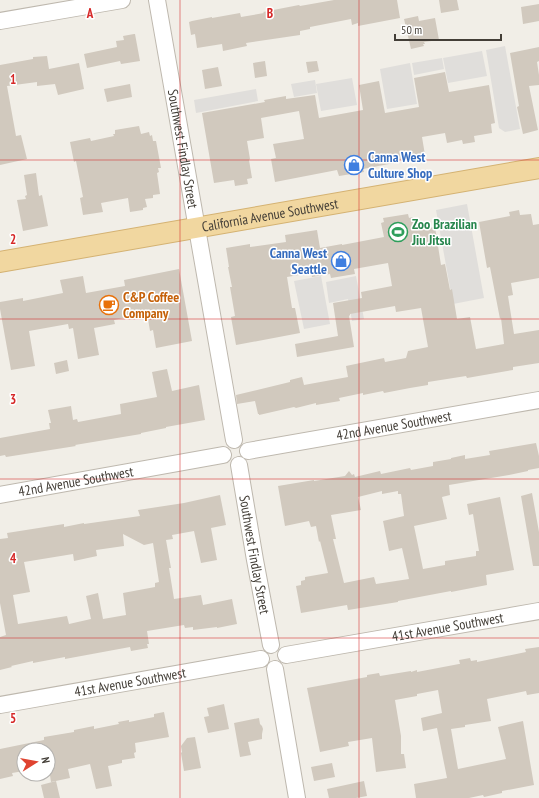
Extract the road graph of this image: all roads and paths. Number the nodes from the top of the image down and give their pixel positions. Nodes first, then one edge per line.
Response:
1 (122, 0) edge
2 (157, 0) edge
3 (0, 21) edge
4 (539, 168) edge
5 (197, 227) junction
6 (0, 262) edge
7 (539, 400) edge
8 (234, 440) junction
9 (248, 451) junction
10 (223, 455) junction
11 (239, 465) junction
12 (0, 494) edge
13 (539, 611) edge
14 (271, 645) junction
15 (286, 655) junction
16 (261, 659) junction
17 (275, 669) junction
18 (0, 705) edge
19 (297, 798) edge

1 - 3 street
2 - 5 street, Southwest Findlay Street
4 - 5 main road, California Avenue Southwest
5 - 6 main road, California Avenue Southwest
5 - 8 street, Southwest Findlay Street
7 - 9 street, 42nd Avenue Southwest
8 - 9 street
8 - 10 street
9 - 11 street
10 - 11 street
10 - 12 street, 42nd Avenue Southwest
11 - 14 street, Southwest Findlay Street
13 - 15 street, 41st Avenue Southwest
14 - 15 street
14 - 16 street
15 - 17 street
16 - 17 street
16 - 18 street, 41st Avenue Southwest
17 - 19 street

